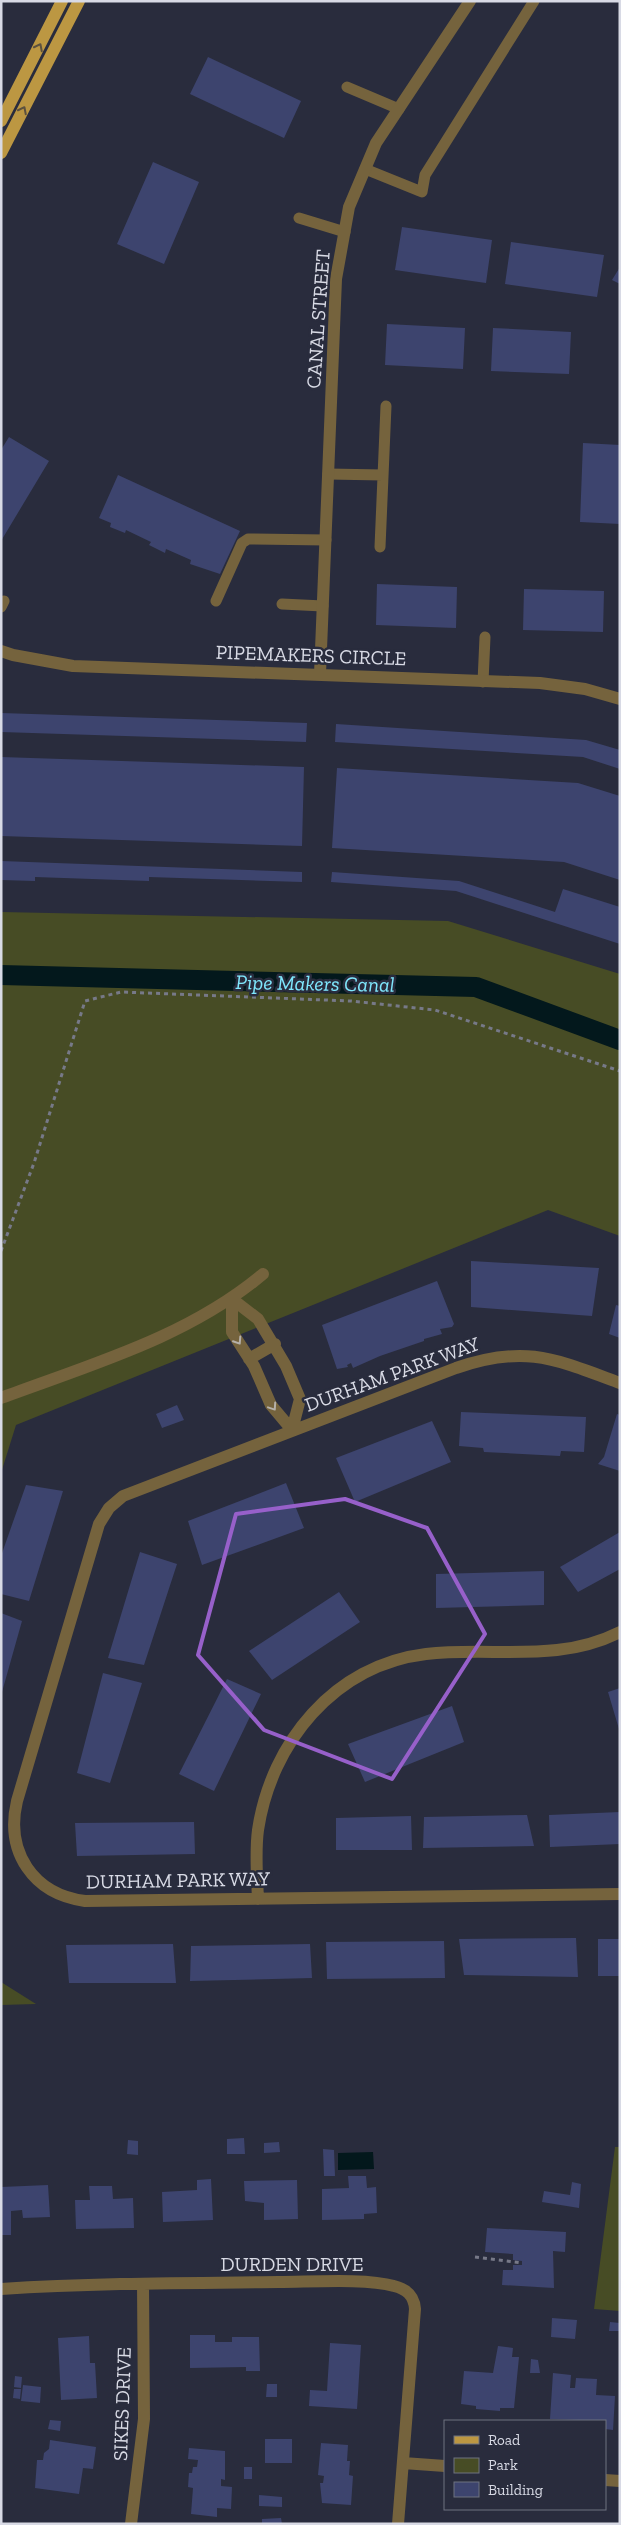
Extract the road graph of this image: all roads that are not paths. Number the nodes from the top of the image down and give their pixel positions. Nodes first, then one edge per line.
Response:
1 (62, 1) edge
2 (79, 1) edge
3 (470, 1) edge
4 (534, 1) edge
5 (347, 87) dead end
6 (399, 109) junction
7 (1, 122) edge
8 (1, 153) edge
9 (365, 169) junction
10 (299, 218) dead end
11 (345, 232) junction
12 (386, 406) dead end
13 (328, 474) junction
14 (383, 475) junction
15 (326, 540) junction
16 (380, 547) dead end
17 (216, 601) dead end
18 (282, 604) dead end
19 (323, 606) junction
20 (485, 637) dead end
21 (1, 651) edge
22 (320, 674) junction
23 (484, 682) junction
24 (620, 699) edge
25 (263, 1274) dead end
26 (232, 1299) junction
27 (275, 1344) junction
28 (249, 1359) junction
29 (620, 1383) edge
30 (1, 1398) edge
31 (292, 1430) junction
32 (620, 1632) edge
33 (620, 1894) edge
34 (258, 1899) junction
35 (143, 2284) junction
36 (1, 2289) edge
37 (403, 2463) junction
38 (444, 2466) edge
39 (606, 2480) edge
40 (620, 2481) edge
41 (131, 2524) edge
42 (398, 2524) edge

7 -> 1 main road
8 -> 2 main road
3 - 6 street, CANAL STREET
4 - 9 lane
5 - 6 lane
6 - 9 street, CANAL STREET
9 - 11 street, CANAL STREET
10 - 11 lane
11 - 13 street, CANAL STREET
12 - 14 lane
13 - 14 lane
13 - 15 street, CANAL STREET
14 - 16 lane
15 - 17 lane
15 - 19 street, CANAL STREET
18 - 19 lane
19 - 22 street, CANAL STREET
20 - 23 lane
21 - 22 street, PIPEMAKERS CIRCLE
22 - 23 street, PIPEMAKERS CIRCLE
23 - 24 street, PIPEMAKERS CIRCLE
25 - 26 street
26 - 27 street, DURHAM PARK WAY
26 -> 28 street, DURHAM PARK WAY
26 - 30 street
27 - 28 street
27 - 31 street, DURHAM PARK WAY
28 -> 31 street, DURHAM PARK WAY
29 - 31 street, DURHAM PARK WAY
31 - 34 street, DURHAM PARK WAY
32 - 34 street
33 - 34 street, DURHAM PARK WAY
35 - 36 street, DURDEN DRIVE
35 - 37 street, DURDEN DRIVE
35 - 41 street, SIKES DRIVE
37 - 38 street
37 - 42 street, DURDEN DRIVE
39 - 40 street

